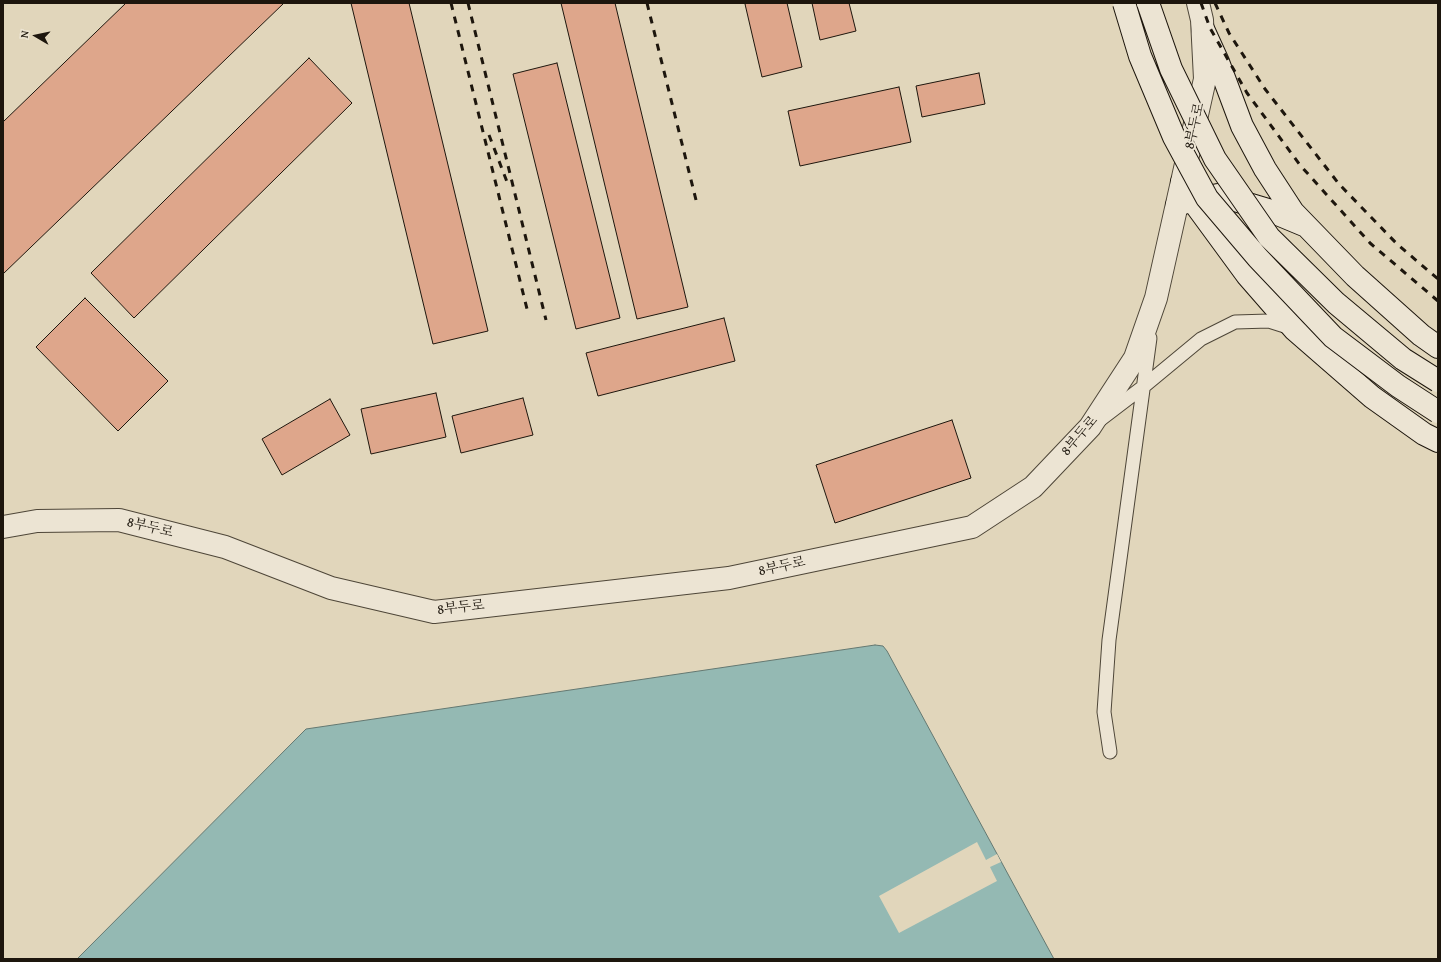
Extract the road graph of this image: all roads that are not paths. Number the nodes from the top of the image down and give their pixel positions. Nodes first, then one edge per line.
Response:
1 (1124, 3) edge
2 (1148, 3) edge
3 (1198, 3) edge
4 (1203, 29) junction
5 (1184, 196) junction
6 (1307, 226) junction
7 (1154, 302) junction
8 (1295, 330) junction
9 (1438, 347) edge
10 (1438, 381) edge
11 (1144, 388) junction
12 (1438, 412) edge
13 (1090, 427) junction
14 (1438, 441) edge
15 (3, 527) edge
16 (1110, 752) dead end

1 - 12 main road, bridge
2 - 10 main road, bridge
3 - 4 main road, 8부두로
4 - 5 main road, 8부두로
4 - 6 main road
5 - 6 main road
5 - 7 main road, 8부두로
5 - 8 main road
6 - 9 main road
7 - 11 lane
7 - 13 main road, 8부두로
8 - 11 lane
8 - 14 main road
11 - 13 lane
11 - 16 lane
13 - 15 main road, 8부두로

